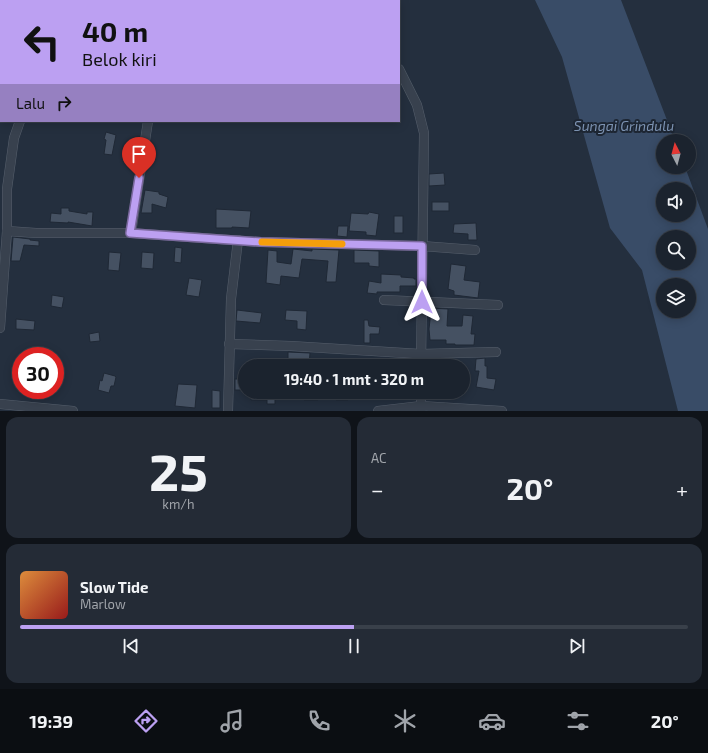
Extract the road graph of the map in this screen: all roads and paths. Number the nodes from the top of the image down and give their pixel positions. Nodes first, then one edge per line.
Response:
1 (400, 71) edge
2 (20, 122) edge
3 (148, 122) edge
4 (7, 231) junction
5 (130, 233) junction
6 (238, 240) junction
7 (422, 246) junction
8 (475, 250) dead end
9 (384, 300) dead end
10 (422, 302) junction
11 (498, 305) dead end
12 (0, 328) edge
13 (229, 344) junction
14 (496, 352) dead end
15 (421, 354) junction
16 (421, 359) edge
17 (0, 404) edge
18 (421, 409) edge
19 (67, 411) edge
20 (228, 411) edge
21 (378, 411) edge
22 (502, 411) edge

1 - 7 street
2 - 4 street
3 - 5 street
4 - 5 street
4 - 12 street
5 - 6 street
6 - 7 street
6 - 13 street
7 - 8 street
7 - 10 street
9 - 10 street
10 - 11 street
10 - 15 street
13 - 15 street
13 - 20 street
14 - 15 street
15 - 16 street
17 - 19 street
18 - 21 street
18 - 22 street

